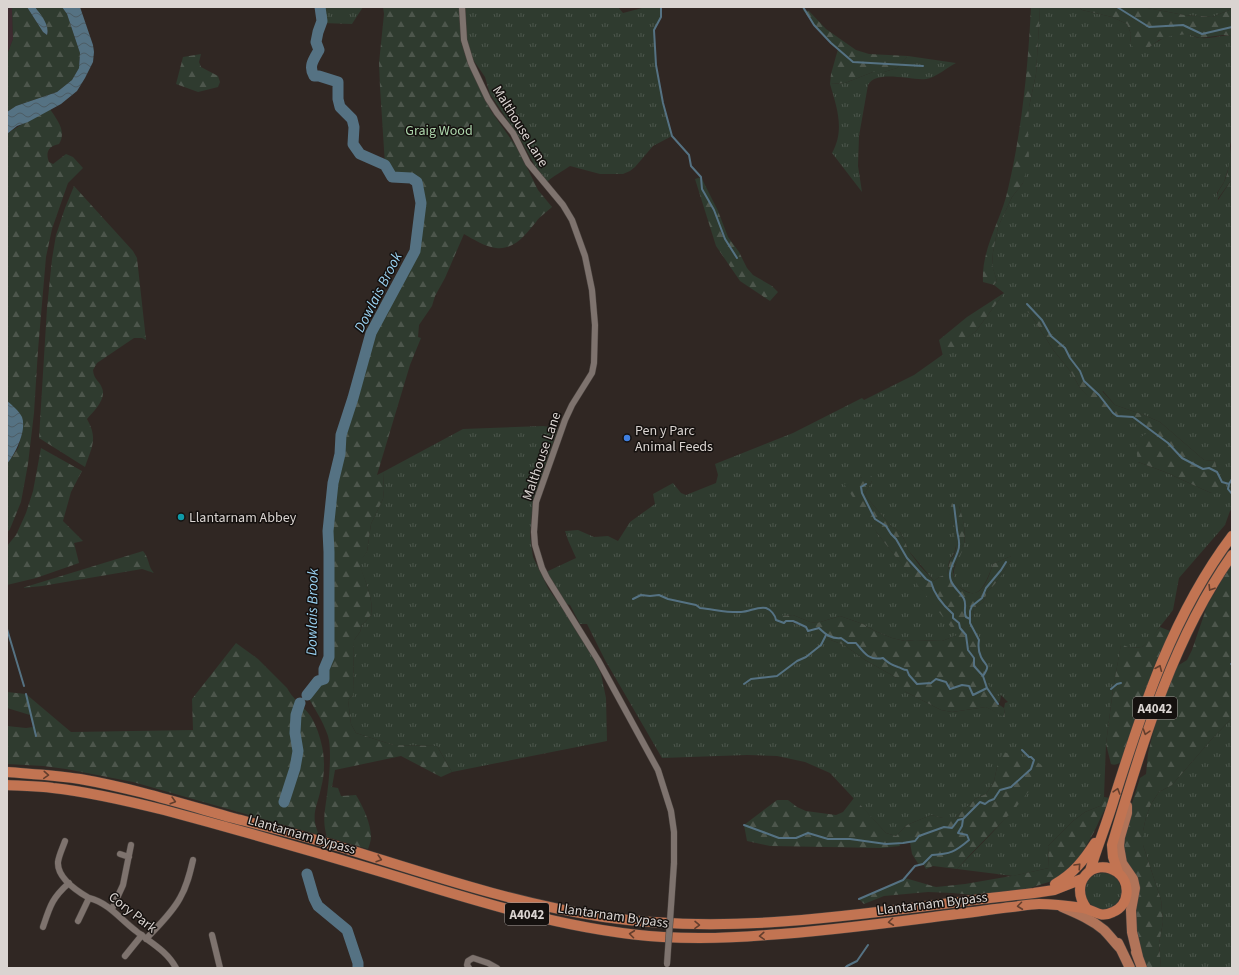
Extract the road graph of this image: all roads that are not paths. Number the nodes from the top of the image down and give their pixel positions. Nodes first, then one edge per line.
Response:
1 (462, 7) edge
2 (1232, 536) edge
3 (1232, 555) edge
4 (7, 772) edge
5 (7, 785) edge
6 (1127, 796) junction
7 (1104, 828) junction
8 (65, 841) dead end
9 (131, 845) dead end
10 (120, 854) dead end
11 (129, 857) junction
12 (194, 860) dead end
13 (1090, 871) junction
14 (1118, 872) junction
15 (1082, 879) junction
16 (69, 884) junction
17 (1034, 893) junction
18 (89, 898) junction
19 (1123, 904) junction
20 (1059, 906) junction
21 (1087, 908) junction
22 (112, 909) junction
23 (1096, 914) junction
24 (78, 921) dead end
25 (43, 927) dead end
26 (212, 935) dead end
27 (144, 937) junction
28 (1121, 949) junction
29 (125, 956) dead end
30 (1138, 957) junction
31 (667, 966) edge
32 (176, 968) edge
33 (220, 968) edge
34 (469, 968) edge
35 (497, 968) edge
36 (1130, 968) edge
37 (1142, 968) edge

1 - 31 street, Malthouse Lane, bridge
7 -> 2 highway, A4042
3 -> 6 highway, A4042
4 -> 17 highway, Llantarnam Bypass / A4042
20 -> 5 highway, Llantarnam Bypass / A4042
6 - 14 highway, A4042
6 - 30 main road
7 - 13 highway, A4042
17 -> 7 highway, A4042
8 - 16 street
9 - 11 street
10 - 11 street
11 - 22 street
12 - 27 street
13 - 14 highway
13 - 15 highway
14 - 19 highway
15 - 17 highway, Llantarnam Bypass / A4042
15 - 21 highway
16 - 18 street
16 - 25 street
18 - 22 street, Cory Park
18 - 24 street, Cory Park
19 - 23 highway
19 - 30 main road
20 - 21 highway, Llantarnam Bypass / A4042
20 - 28 main road
21 - 23 highway
22 - 27 street, Cory Park
23 - 28 main road
26 - 33 street
27 - 29 street
27 - 32 street, Cory Park
28 - 36 main road
30 - 37 main road
34 - 35 street

